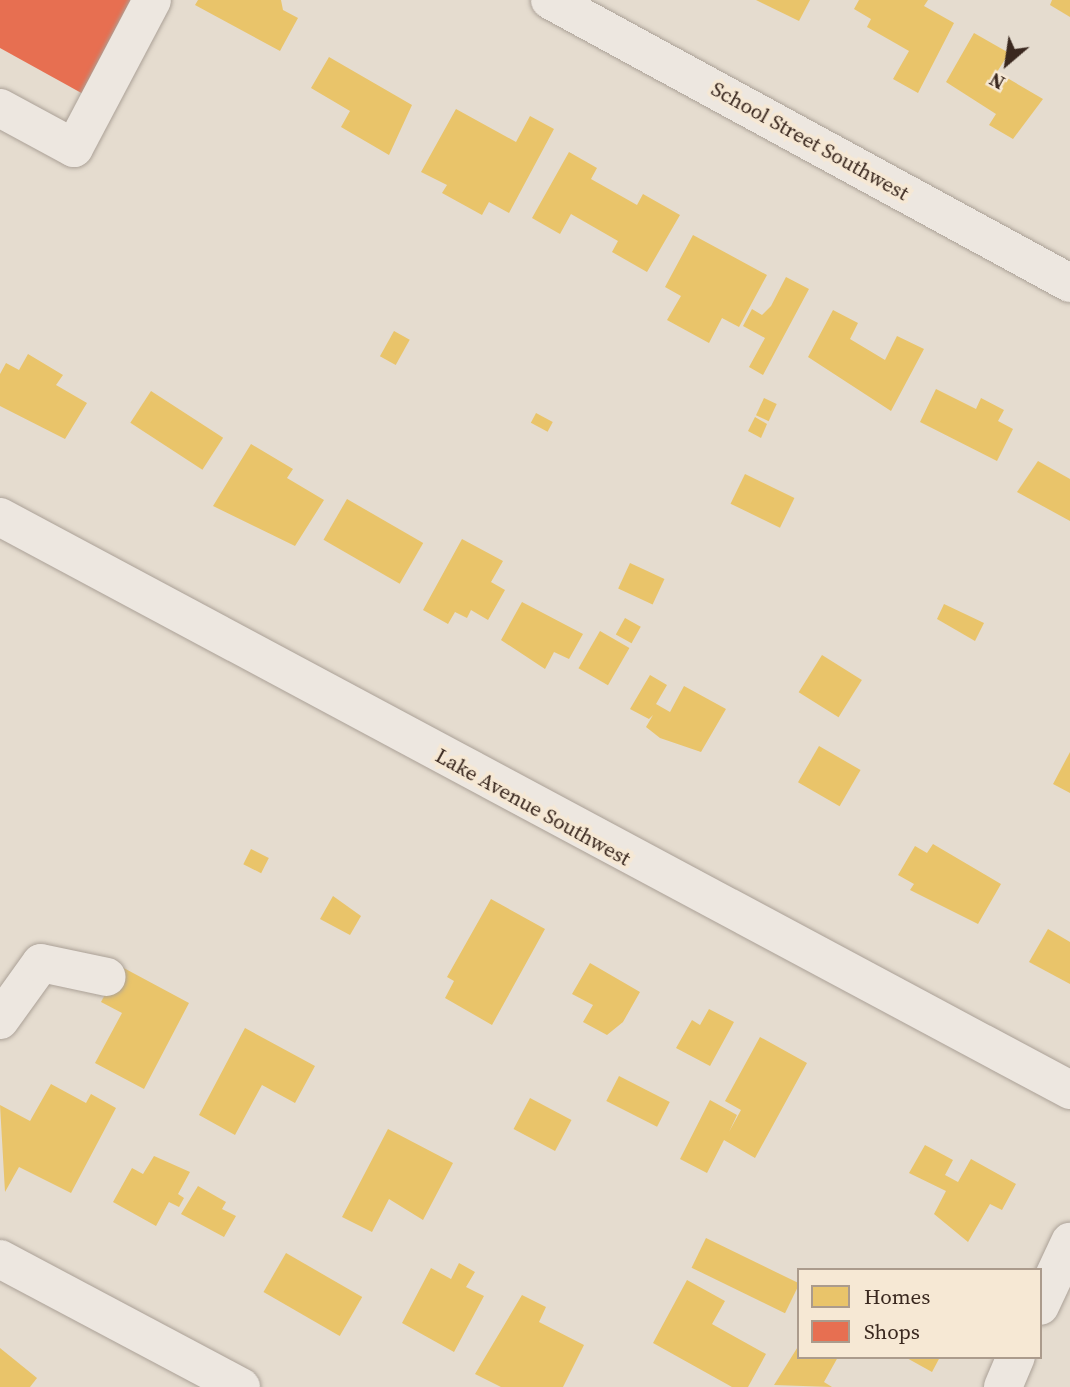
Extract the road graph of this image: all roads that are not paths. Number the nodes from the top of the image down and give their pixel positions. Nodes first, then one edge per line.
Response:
1 (152, 0) edge
2 (550, 0) edge
3 (0, 108) edge
4 (1070, 283) edge
5 (0, 517) edge
6 (107, 976) dead end
7 (0, 1020) edge
8 (1070, 1090) edge
9 (1070, 1242) edge
10 (0, 1259) edge
11 (1042, 1302) edge
12 (1015, 1359) edge
13 (241, 1387) edge
14 (1003, 1387) edge

1 - 3 street
2 - 4 street, School Street Southwest
5 - 8 street, Lake Avenue Southwest
6 - 7 street
9 - 11 street
10 - 13 street
12 - 14 street

